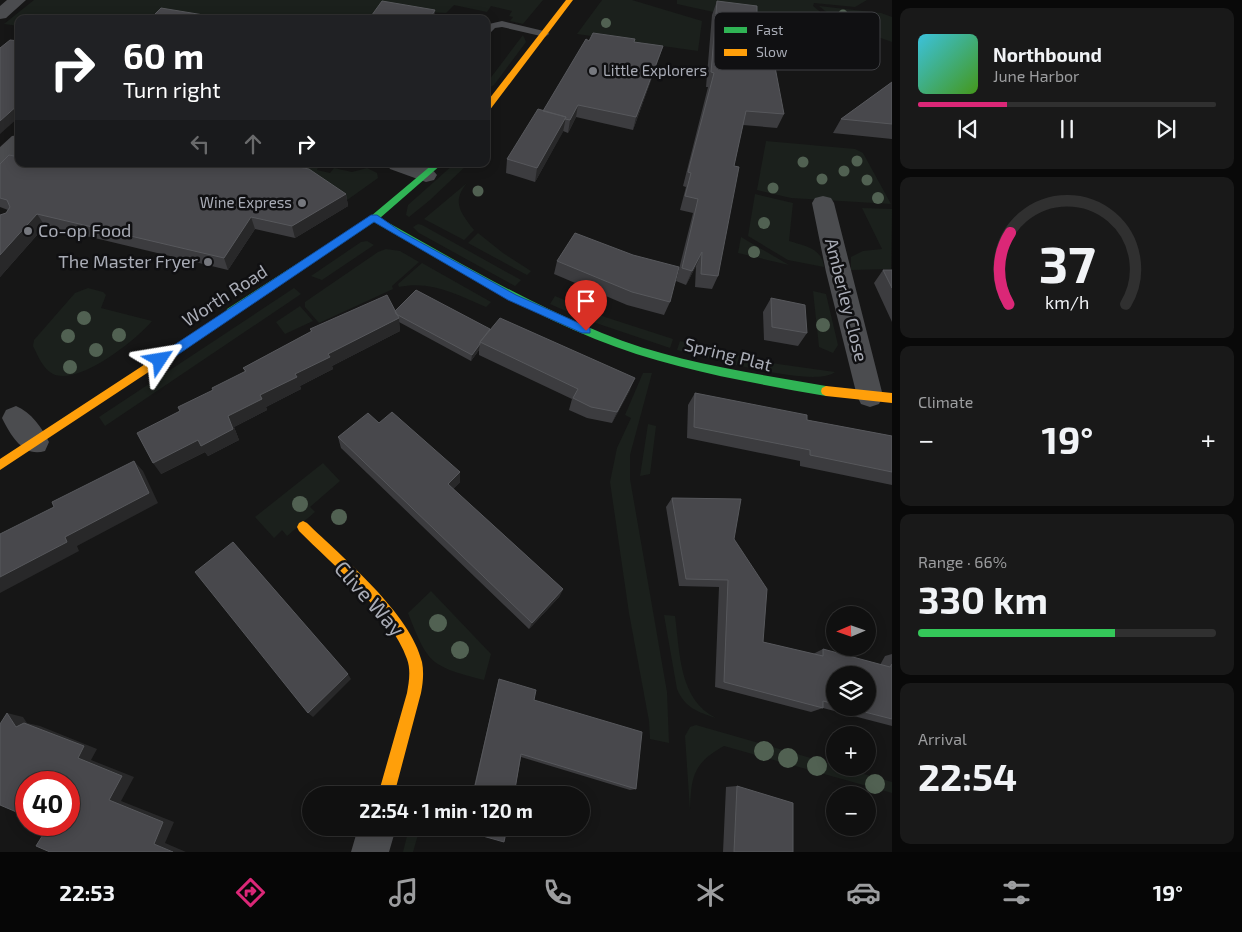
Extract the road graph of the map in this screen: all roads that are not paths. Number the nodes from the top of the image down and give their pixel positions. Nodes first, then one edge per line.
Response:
1 (18, 0) edge
2 (570, 0) edge
3 (0, 14) edge
4 (490, 29) edge
5 (545, 34) junction
6 (490, 103) edge
7 (418, 167) edge
8 (432, 169) edge
9 (824, 203) dead end
10 (374, 218) junction
11 (881, 397) edge
12 (16, 418) dead end
13 (36, 442) junction
14 (0, 465) edge
15 (303, 527) dead end
16 (388, 786) edge
17 (375, 836) edge
18 (370, 852) edge

1 - 3 street
2 - 5 street
4 - 5 lane
5 - 6 street
7 - 8 street
8 - 10 street, Worth Road
9 - 11 street, Amberley Close
10 - 11 street, Spring Plat
10 - 13 street, Worth Road
12 - 13 street
13 - 14 street, Worth Road
15 - 16 street, Clive Way
17 - 18 street

